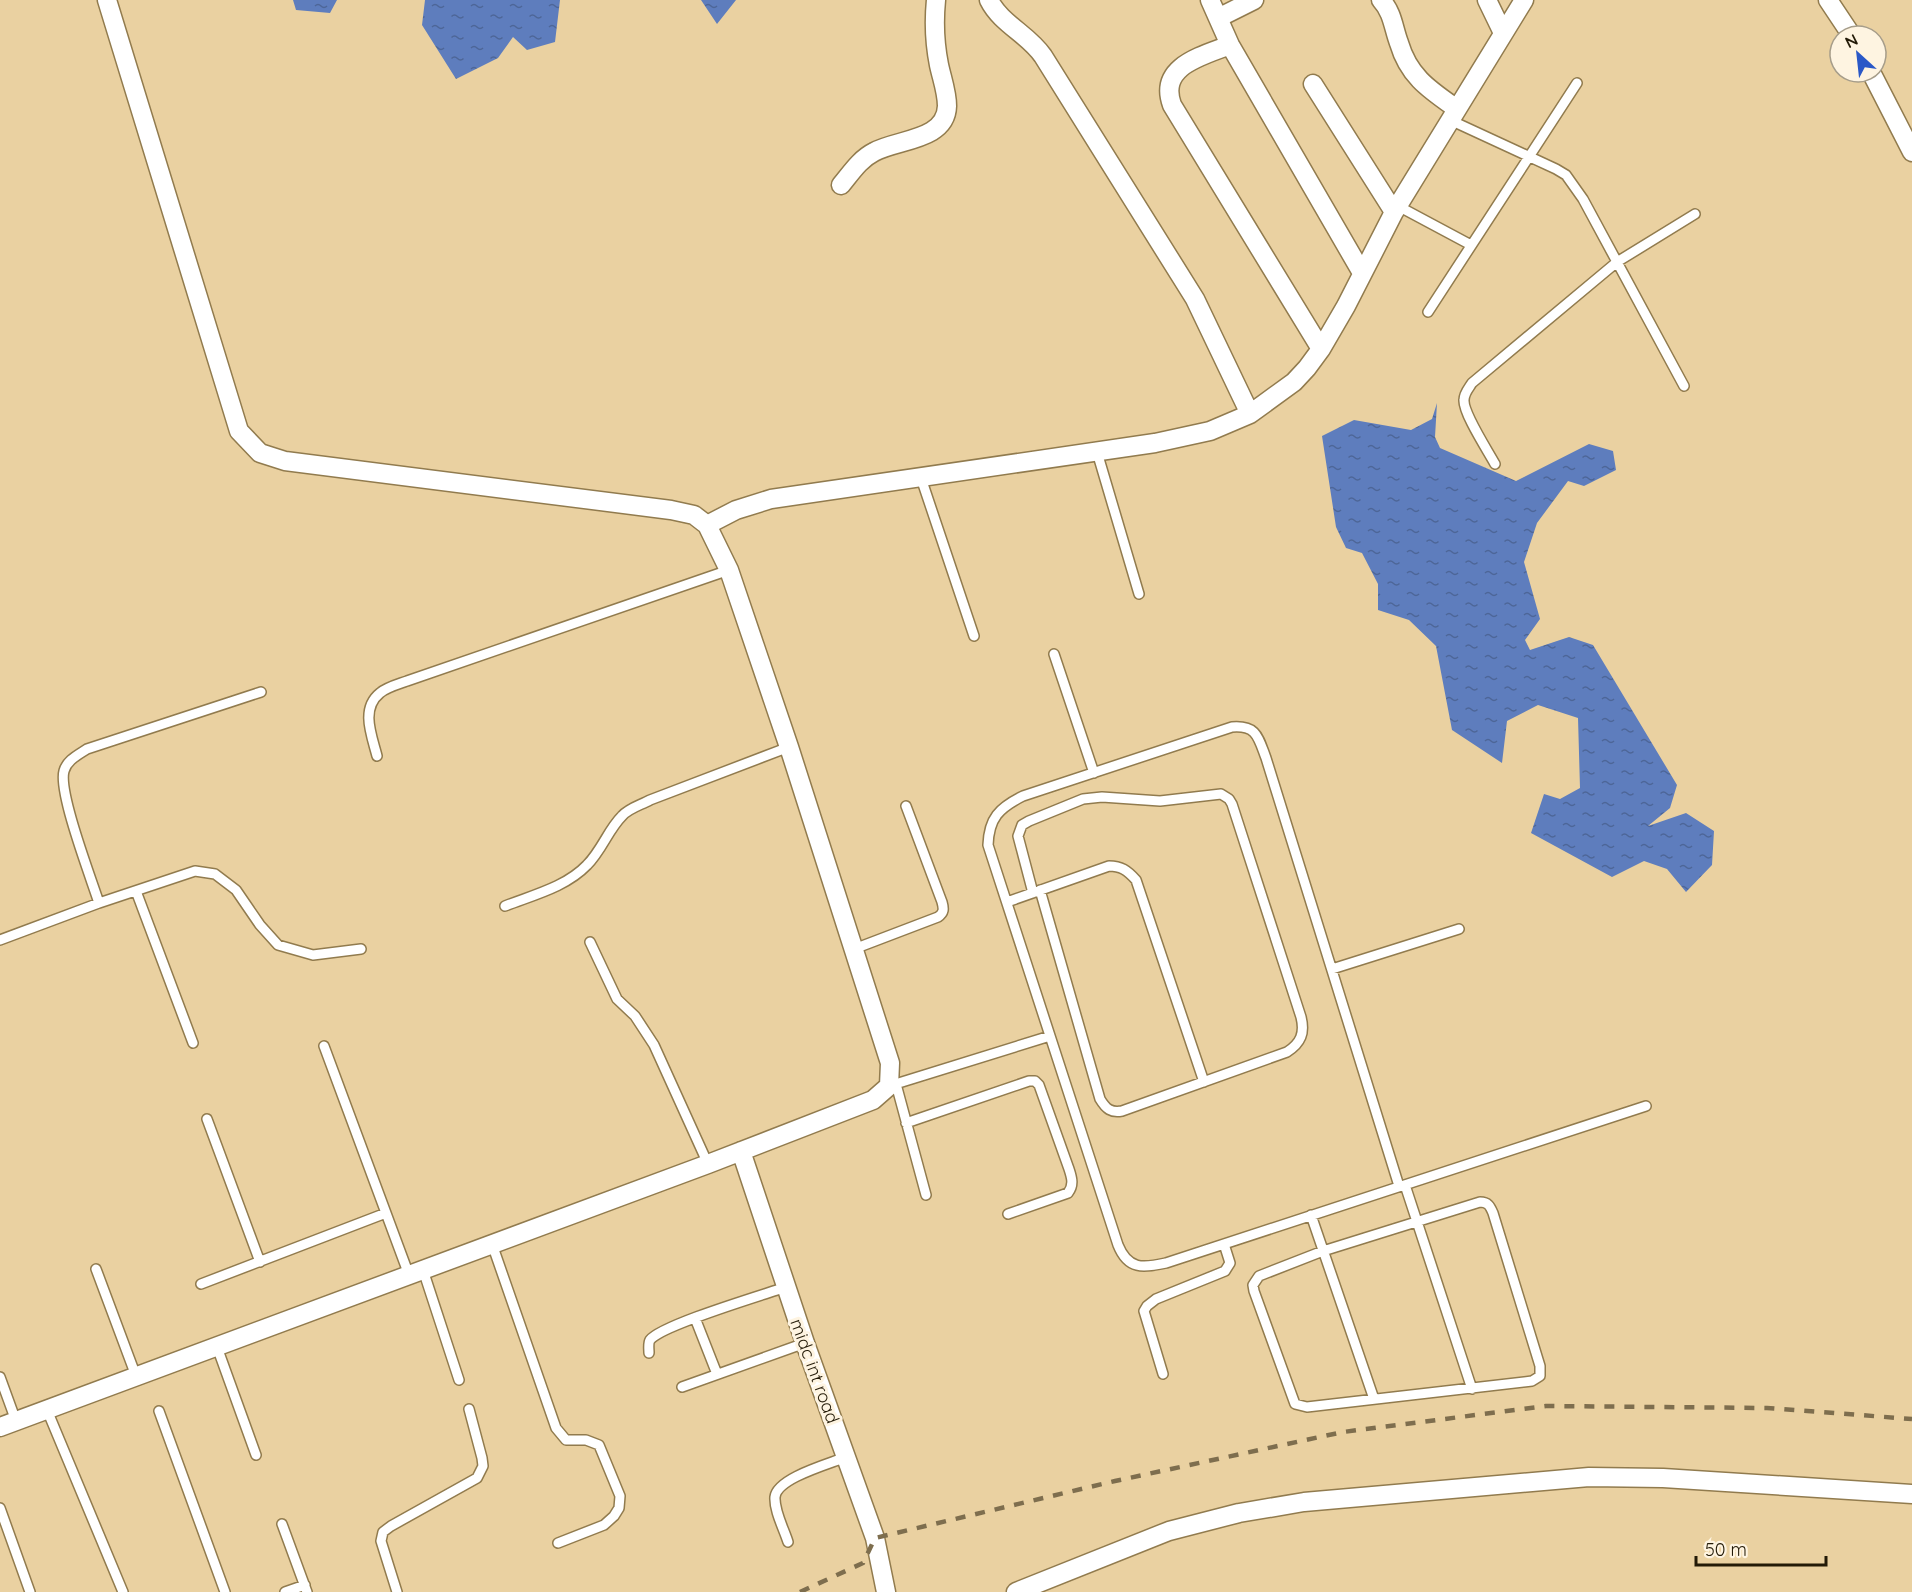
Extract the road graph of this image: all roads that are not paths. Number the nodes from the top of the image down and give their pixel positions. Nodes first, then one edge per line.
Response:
1 (107, 0) edge
2 (936, 0) edge
3 (989, 0) edge
4 (1210, 0) edge
5 (1254, 0) edge
6 (1381, 0) edge
7 (1486, 0) edge
8 (1524, 0) edge
9 (1828, 0) edge
10 (1218, 18) junction
11 (1844, 24) edge
12 (1503, 33) junction
13 (1230, 45) junction
14 (1577, 83) dead end
15 (1313, 84) dead end
16 (1877, 84) edge
17 (1454, 114) junction
18 (1912, 152) edge
19 (1529, 156) junction
20 (841, 184) dead end
21 (1396, 209) junction
22 (1695, 214) dead end
23 (1471, 245) junction
24 (1617, 262) junction
25 (1362, 273) junction
26 (1428, 312) dead end
27 (1321, 350) junction
28 (1684, 386) dead end
29 (1251, 414) junction
30 (1097, 452) junction
31 (1495, 464) dead end
32 (921, 478) junction
33 (707, 525) junction
34 (729, 570) junction
35 (1139, 594) dead end
36 (974, 636) dead end
37 (1054, 654) dead end
38 (261, 692) dead end
39 (789, 747) junction
40 (377, 756) dead end
41 (1094, 773) junction
42 (906, 806) dead end
43 (136, 891) junction
44 (1037, 891) junction
45 (1007, 902) junction
46 (99, 903) junction
47 (506, 906) dead end
48 (1459, 929) dead end
49 (0, 940) edge
50 (590, 942) dead end
51 (361, 949) dead end
52 (854, 949) junction
53 (1332, 969) junction
54 (1050, 1036) junction
55 (193, 1043) dead end
56 (324, 1046) dead end
57 (1204, 1082) junction
58 (892, 1085) junction
59 (1646, 1106) dead end
60 (207, 1119) dead end
61 (906, 1124) junction
62 (741, 1151) junction
63 (708, 1164) junction
64 (1402, 1185) junction
65 (926, 1195) dead end
66 (386, 1213) junction
67 (1008, 1214) dead end
68 (1311, 1215) junction
69 (1418, 1222) junction
70 (492, 1244) junction
71 (1224, 1244) junction
72 (1323, 1251) junction
73 (260, 1262) junction
74 (96, 1269) dead end
75 (416, 1273) junction
76 (201, 1284) dead end
77 (786, 1287) junction
78 (695, 1318) junction
79 (805, 1343) junction
80 (217, 1347) junction
81 (649, 1353) dead end
82 (717, 1374) junction
83 (1163, 1374) dead end
84 (136, 1376) junction
85 (0, 1377) edge
86 (459, 1380) dead end
87 (682, 1387) dead end
88 (1472, 1389) junction
89 (1374, 1399) junction
90 (469, 1409) dead end
91 (47, 1410) junction
92 (159, 1411) dead end
93 (8, 1424) edge
94 (256, 1455) dead end
95 (846, 1457) junction
96 (1912, 1494) edge
97 (0, 1508) edge
98 (282, 1524) dead end
99 (788, 1542) dead end
100 (558, 1544) dead end
101 (306, 1589) edge
102 (30, 1592) edge
103 (123, 1592) edge
104 (225, 1592) edge
105 (285, 1592) edge
106 (398, 1592) edge
107 (886, 1592) edge
108 (1016, 1592) edge

1 - 33 street
2 - 20 street
3 - 29 street
4 - 10 street
5 - 10 street
6 - 17 street
7 - 12 street
8 - 12 street
9 - 11 street
10 - 13 street
12 - 17 street
13 - 25 street
13 - 27 street
14 - 19 lane
15 - 21 street
16 - 18 street
17 - 19 lane
17 - 21 street
19 - 23 lane
19 - 24 lane
21 - 23 lane
21 - 25 street
22 - 24 lane
23 - 26 lane
24 - 28 lane
24 - 31 lane
25 - 27 street
27 - 29 street
29 - 30 street
30 - 32 street
30 - 35 lane
32 - 33 street
32 - 36 lane
33 - 34 street
34 - 39 street
34 - 40 lane
37 - 41 lane
38 - 46 lane
39 - 47 lane
39 - 52 street
41 - 45 lane
41 - 53 lane
42 - 52 lane
43 - 46 lane
43 - 51 lane
43 - 55 lane
44 - 45 lane
44 - 57 lane
44 - 57 lane
44 - 57 lane
45 - 54 lane
46 - 49 lane
48 - 53 lane
50 - 63 lane
52 - 58 street
53 - 64 lane
54 - 58 lane
54 - 71 lane
56 - 66 lane
58 - 61 lane
58 - 62 street
59 - 64 lane
60 - 73 lane
61 - 65 lane
61 - 67 lane
62 - 63 street
62 - 77 street, midc int road
63 - 70 street
64 - 68 lane
64 - 69 lane
66 - 73 lane
66 - 75 lane
68 - 71 lane
68 - 72 lane
69 - 72 lane
69 - 88 lane
69 - 88 lane
70 - 75 street
70 - 100 lane
71 - 83 lane
72 - 89 lane
72 - 89 lane
73 - 76 lane
74 - 84 lane
75 - 80 street
75 - 86 lane
77 - 78 lane
77 - 79 street, midc int road
78 - 81 lane
78 - 82 lane
79 - 82 lane
79 - 95 street, midc int road
80 - 84 street
80 - 94 lane
82 - 87 lane
84 - 91 street
85 - 93 lane
88 - 89 lane
90 - 106 lane
91 - 93 street
91 - 103 lane
92 - 104 lane
95 - 99 lane
95 - 107 street, midc int road
96 - 108 street
97 - 102 lane
98 - 101 lane
101 - 105 lane

